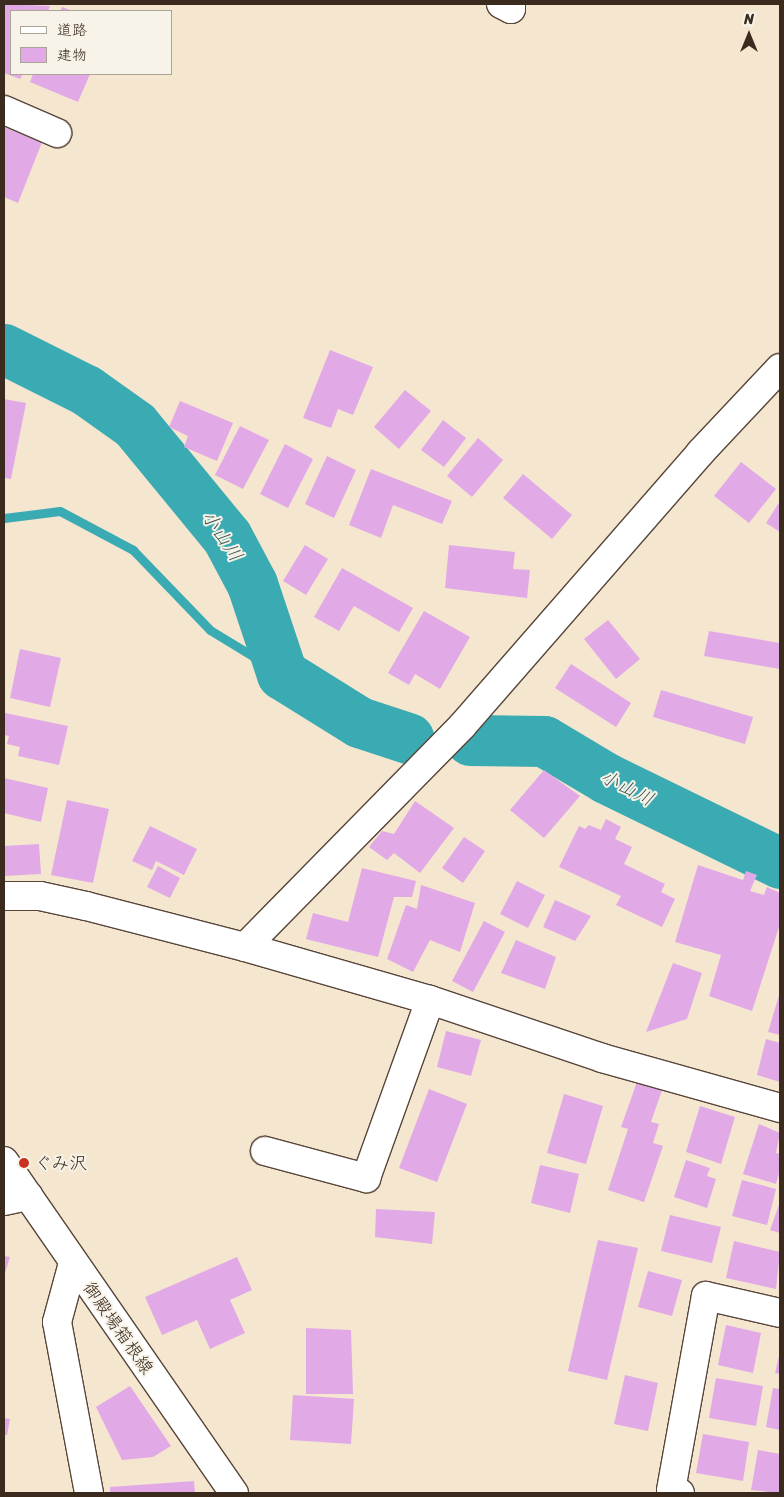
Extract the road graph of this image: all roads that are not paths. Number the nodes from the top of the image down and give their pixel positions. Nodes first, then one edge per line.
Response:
1 (501, 4) edge
2 (511, 4) edge
3 (4, 110) edge
4 (57, 133) dead end
5 (780, 368) edge
6 (4, 896) edge
7 (245, 947) junction
8 (430, 1000) junction
9 (780, 1108) edge
10 (265, 1151) dead end
11 (4, 1161) edge
12 (16, 1198) edge
13 (73, 1262) junction
14 (780, 1313) edge
15 (89, 1493) edge
16 (234, 1493) edge
17 (680, 1493) edge

1 - 2 street
3 - 4 street
5 - 7 street
6 - 7 street
7 - 8 street
8 - 9 street
8 - 10 street
11 - 12 street, 御殿場箱根線
12 - 13 street, 御殿場箱根線
13 - 15 street
13 - 16 street, 御殿場箱根線
14 - 17 street

